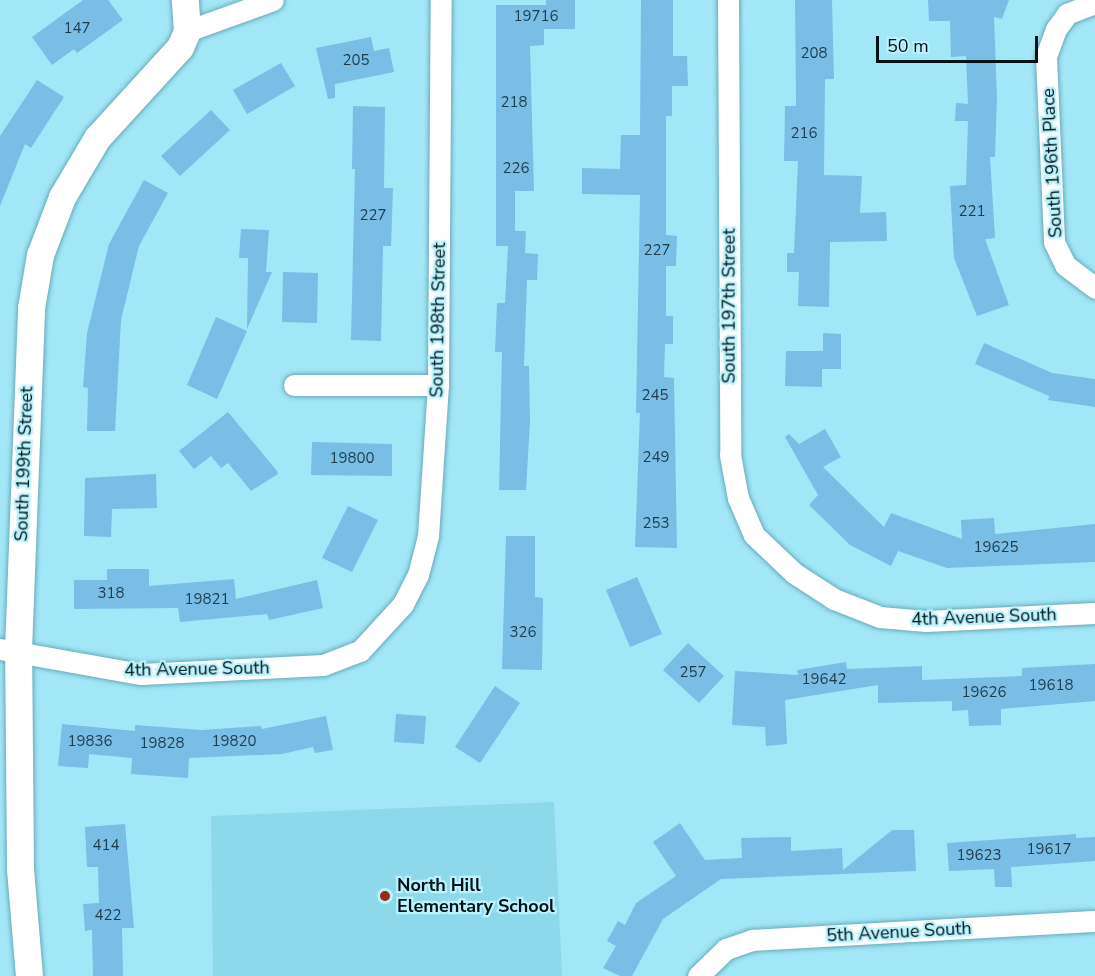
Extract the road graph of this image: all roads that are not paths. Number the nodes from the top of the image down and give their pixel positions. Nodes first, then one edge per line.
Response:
1 (185, 0) edge
2 (273, 0) edge
3 (441, 0) edge
4 (728, 0) edge
5 (1092, 4) edge
6 (187, 31) junction
7 (1095, 288) edge
8 (294, 385) dead end
9 (438, 385) junction
10 (809, 583) joint
11 (1095, 613) edge
12 (385, 628) joint
13 (9, 650) edge
14 (1095, 921) edge
15 (704, 969) edge
16 (28, 976) edge

1 - 6 street
2 - 6 street
3 - 9 street, South 198th Street
4 - 10 street, South 197th Street
5 - 7 street, South 196th Place
6 - 13 street, South 199th Street
8 - 9 street
9 - 12 street, South 198th Street
10 - 11 street, 4th Avenue South
12 - 13 street, 4th Avenue South
13 - 16 street, South 199th Street
14 - 15 street, 5th Avenue South

